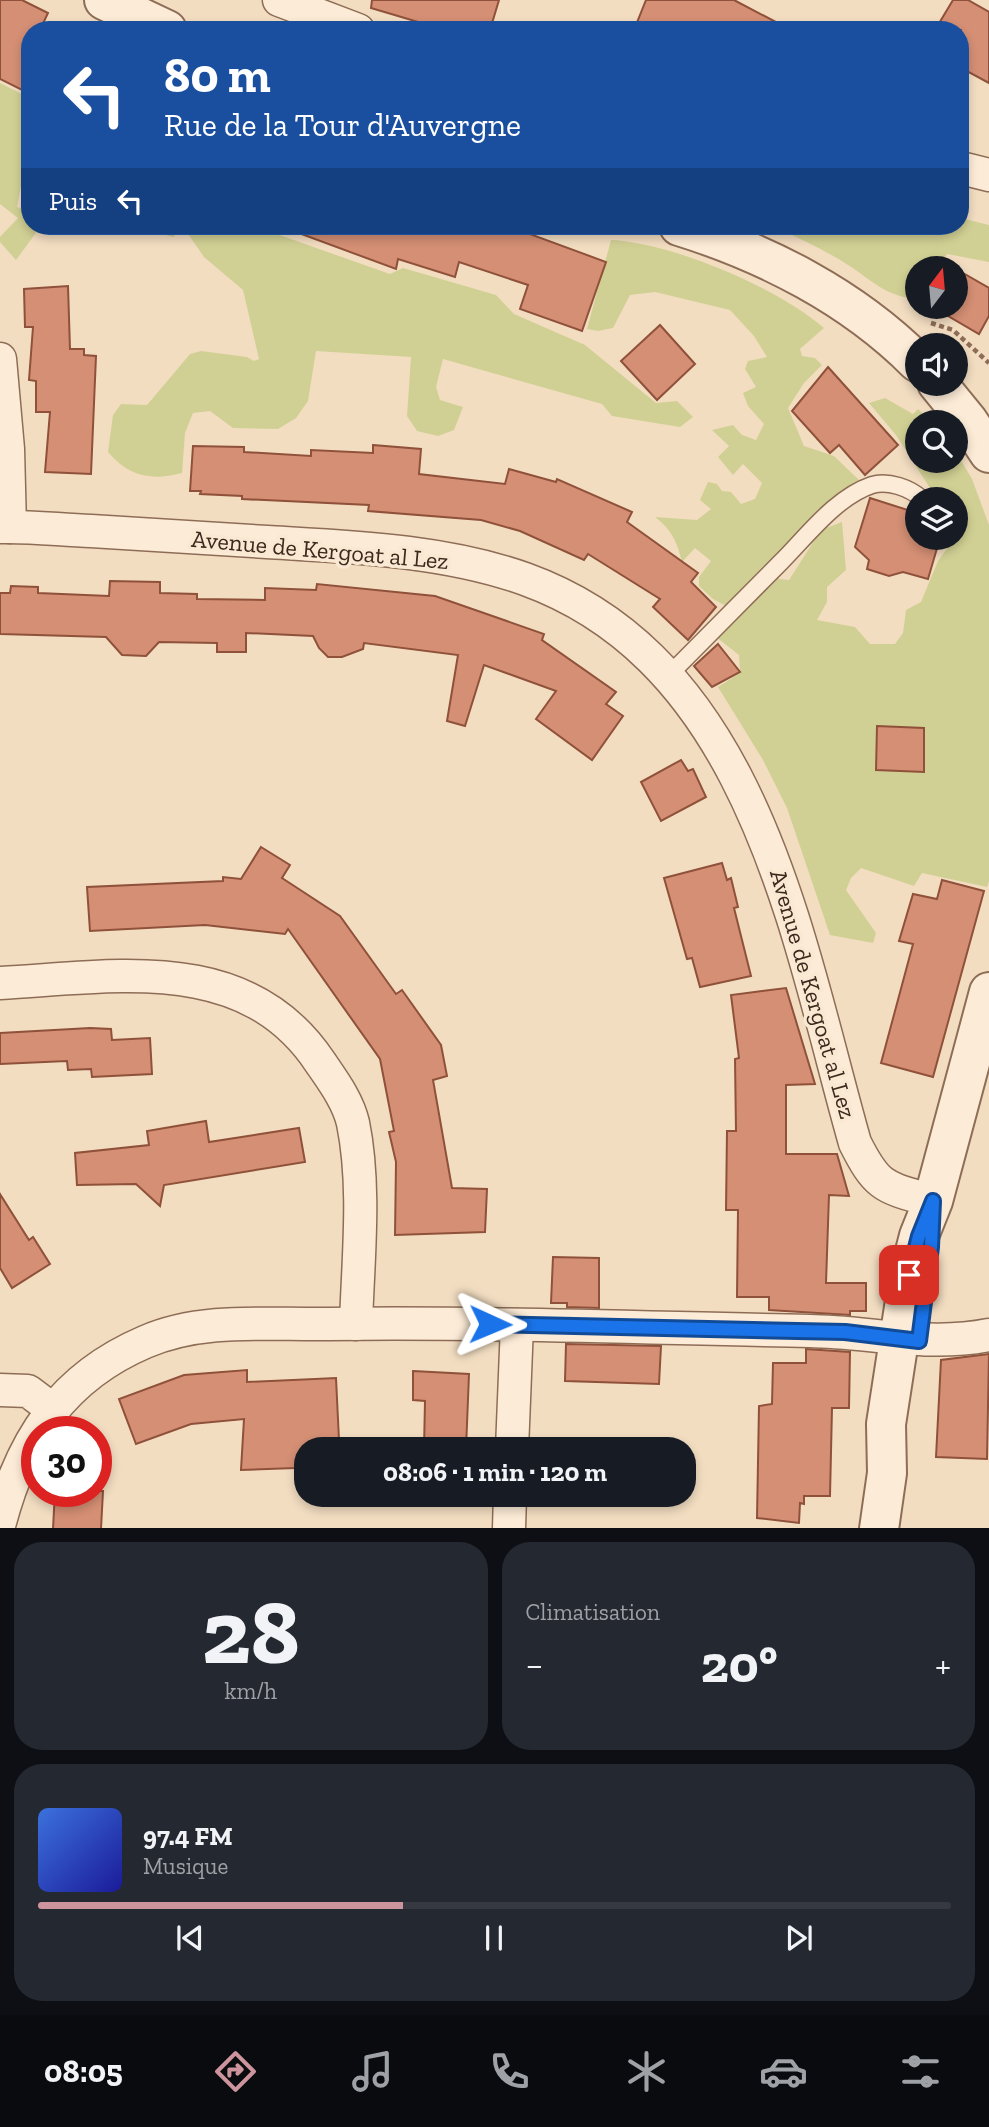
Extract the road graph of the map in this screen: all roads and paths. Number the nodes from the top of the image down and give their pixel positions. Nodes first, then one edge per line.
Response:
1 (104, 0) edge
2 (279, 0) edge
3 (148, 21) edge
4 (334, 21) edge
5 (969, 170) edge
6 (989, 175) edge
7 (701, 235) edge
8 (905, 351) edge
9 (0, 359) edge
10 (948, 396) edge
11 (989, 453) edge
12 (905, 488) edge
13 (5, 527) edge
14 (667, 677) junction
15 (0, 984) edge
16 (989, 992) edge
17 (933, 1201) junction
18 (356, 1324) junction
19 (517, 1325) junction
20 (989, 1335) edge
21 (909, 1339) junction
22 (0, 1390) edge
23 (52, 1409) junction
24 (512, 1437) edge
25 (510, 1507) edge
26 (0, 1522) edge
27 (509, 1528) edge
28 (879, 1528) edge

1 - 3 street
2 - 4 street
5 - 6 street
7 - 8 street
9 - 13 street
10 - 11 street
12 - 14 lane
13 - 14 street, Avenue de Kergoat al Lez
14 - 17 street, Avenue de Kergoat al Lez
15 - 18 street
16 - 17 street
17 - 21 street
18 - 19 street
18 - 23 street
19 - 21 street
19 - 24 street
20 - 21 street
21 - 28 street
22 - 23 street
23 - 26 street
25 - 27 street

